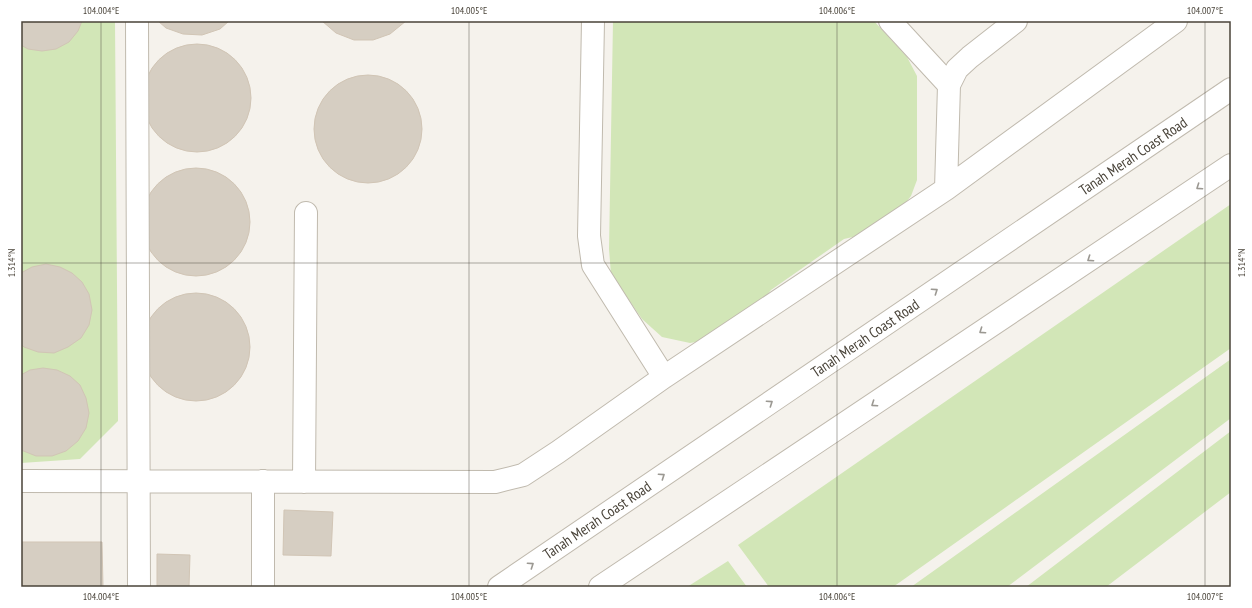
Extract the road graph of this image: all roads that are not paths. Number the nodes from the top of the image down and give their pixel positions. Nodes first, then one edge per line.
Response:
1 (137, 21) edge
2 (593, 21) edge
3 (890, 21) edge
4 (1016, 21) edge
5 (1176, 21) edge
6 (949, 85) junction
7 (1231, 89) edge
8 (1231, 166) edge
9 (946, 189) junction
10 (306, 213) dead end
11 (664, 377) junction
12 (21, 481) edge
13 (139, 481) junction
14 (263, 481) junction
15 (304, 482) junction
16 (139, 587) edge
17 (263, 587) edge
18 (499, 587) edge
19 (600, 587) edge

1 - 13 street
2 - 11 street
3 - 6 street
4 - 6 street
5 - 9 street
6 - 9 street
18 -> 7 street, Tanah Merah Coast Road
8 -> 19 street
9 - 11 street
10 - 15 street
11 - 15 street
12 - 13 street
13 - 14 street
13 - 16 street
14 - 15 street
14 - 17 street

